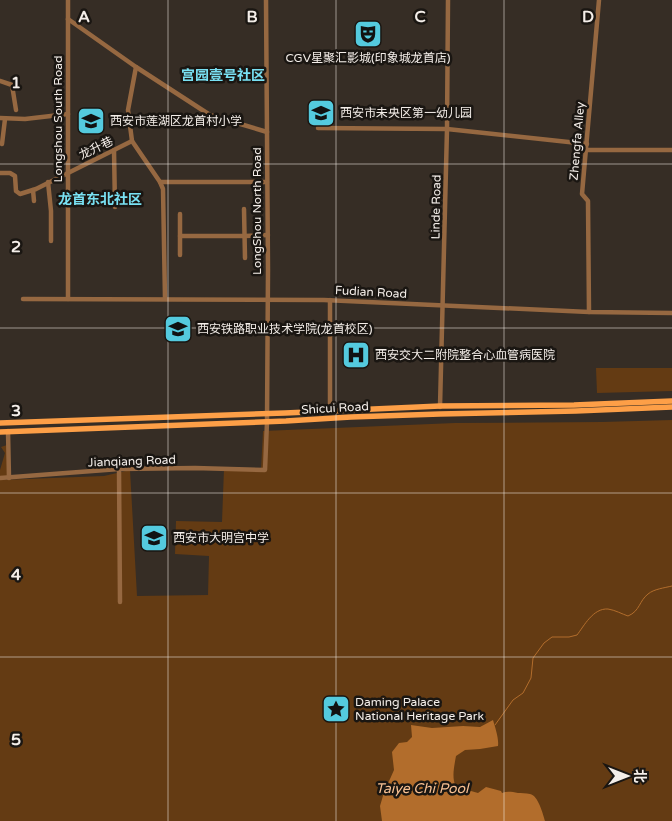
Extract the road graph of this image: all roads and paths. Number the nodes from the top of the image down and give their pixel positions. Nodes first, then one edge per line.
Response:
1 (68, 0) edge
2 (266, 0) edge
3 (448, 0) edge
4 (599, 0) edge
5 (68, 19) junction
6 (136, 67) junction
7 (0, 81) edge
8 (16, 110) dead end
9 (68, 114) junction
10 (2, 118) edge
11 (318, 128) dead end
12 (447, 129) junction
13 (267, 132) junction
14 (132, 141) junction
15 (2, 144) dead end
16 (586, 144) junction
17 (114, 150) junction
18 (586, 150) junction
19 (672, 150) edge
20 (0, 173) edge
21 (68, 173) junction
22 (48, 182) junction
23 (160, 182) junction
24 (267, 182) junction
25 (33, 190) junction
26 (34, 201) dead end
27 (115, 207) dead end
28 (244, 208) dead end
29 (180, 214) dead end
30 (268, 235) junction
31 (180, 236) junction
32 (245, 236) junction
33 (51, 241) dead end
34 (180, 255) dead end
35 (245, 258) dead end
36 (68, 298) junction
37 (165, 298) junction
38 (23, 299) dead end
39 (267, 299) junction
40 (330, 300) junction
41 (443, 306) junction
42 (589, 312) junction
43 (672, 313) edge
44 (672, 401) edge
45 (440, 406) junction
46 (672, 406) edge
47 (330, 410) junction
48 (267, 413) junction
49 (440, 414) junction
50 (267, 422) junction
51 (0, 423) edge
52 (0, 432) edge
53 (8, 432) junction
54 (119, 469) junction
55 (265, 470) joint
56 (0, 478) edge
57 (9, 478) junction
58 (120, 602) dead end

1 - 5 street, Longshou South Road
2 - 13 street, LongShou North Road
3 - 12 street, Linde Road
4 - 16 street, Zhengfa Alley
5 - 6 street
5 - 9 street, Longshou South Road
6 - 13 street
6 - 14 street
7 - 8 street
9 - 10 street
9 - 21 street, Longshou South Road
10 - 15 street
11 - 12 street
12 - 16 street
12 - 41 street, Linde Road
13 - 24 street, LongShou North Road
14 - 17 street, 龙升巷
14 - 23 street
16 - 18 street, Zhengfa Alley
17 - 21 street, 龙升巷
17 - 27 street
18 - 19 street
18 - 42 street, Zhengfa Alley
20 - 25 street
21 - 22 street, 龙升巷
21 - 36 street, Longshou South Road
22 - 25 street, 龙升巷
22 - 33 street
23 - 24 street
23 - 37 street
24 - 30 street, LongShou North Road
25 - 26 street
28 - 32 street
29 - 31 street
30 - 32 street
30 - 39 street, LongShou North Road
31 - 32 street
31 - 34 street
32 - 35 street
36 - 37 street, Fudian Road
36 - 38 street, Fudian Road
37 - 39 street, Fudian Road
39 - 40 street, Fudian Road
39 - 48 street, LongShou North Road
40 - 41 street, Fudian Road
40 - 47 street
41 - 42 street, Fudian Road
41 - 45 street, Linde Road
42 - 43 street, Fudian Road
44 - 45 main road, Shicui Road
45 - 47 main road, Shicui Road
45 - 49 street, Linde Road
46 - 49 main road, Shicui Road
47 - 48 main road, Shicui Road
48 - 50 street, LongShou North Road
48 - 51 main road, Shicui Road
49 - 50 main road, Shicui Road
50 - 53 main road, Shicui Road
50 - 55 street, LongShou North Road
52 - 53 main road, Shicui Road
53 - 57 street
54 - 55 street, Jianqiang Road
54 - 57 street, Jianqiang Road
54 - 58 street
56 - 57 street, Jianqiang Road

